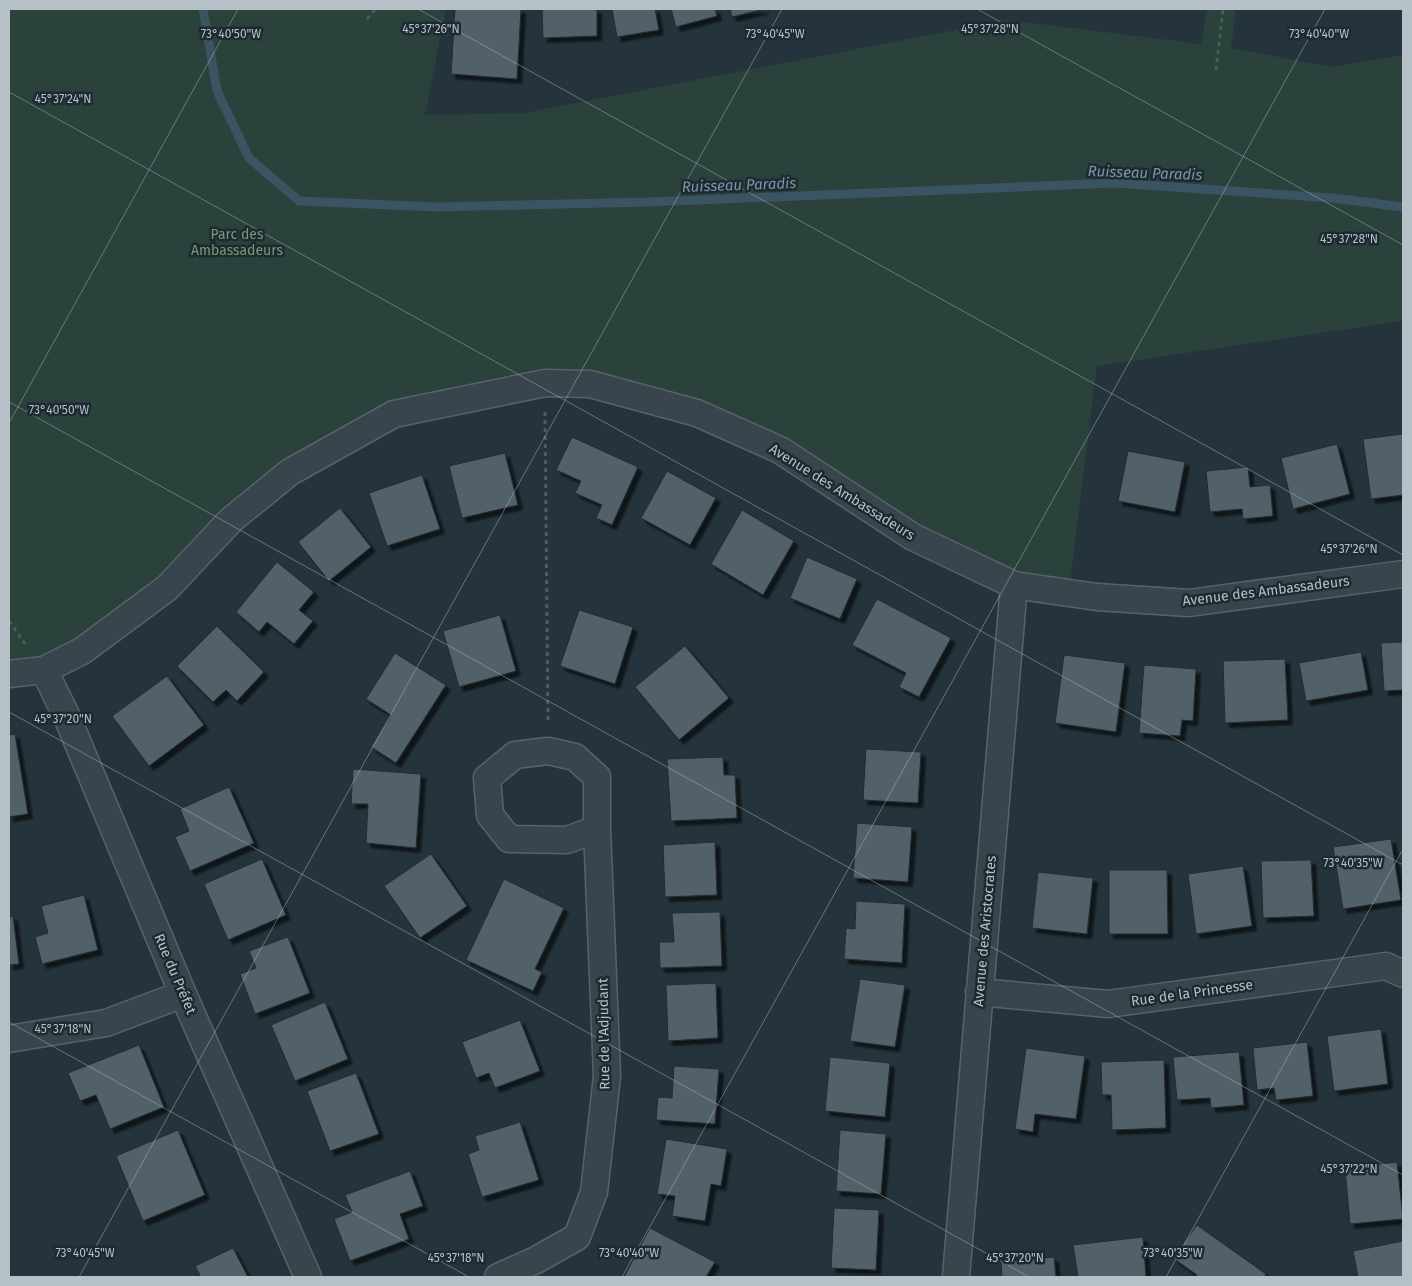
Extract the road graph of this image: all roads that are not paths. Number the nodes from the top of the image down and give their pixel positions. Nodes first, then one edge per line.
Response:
1 (1403, 574) edge
2 (1014, 585) junction
3 (44, 670) junction
4 (9, 674) edge
5 (596, 829) junction
6 (1403, 974) edge
7 (979, 992) junction
8 (183, 994) junction
9 (9, 1039) edge
10 (308, 1277) edge
11 (498, 1277) edge
12 (956, 1277) edge

1 - 2 street, Avenue des Ambassadeurs
2 - 3 street, Avenue des Ambassadeurs
2 - 7 street, Avenue des Aristocrates
3 - 4 street, Avenue des Ambassadeurs
3 - 8 street, Rue du Préfet
5 - 5 street, Rue de l'Adjudant
5 - 11 street, Rue de l'Adjudant
6 - 7 street, Rue de la Princesse
7 - 12 street, Avenue des Aristocrates
8 - 9 street
8 - 10 street, Rue du Préfet

